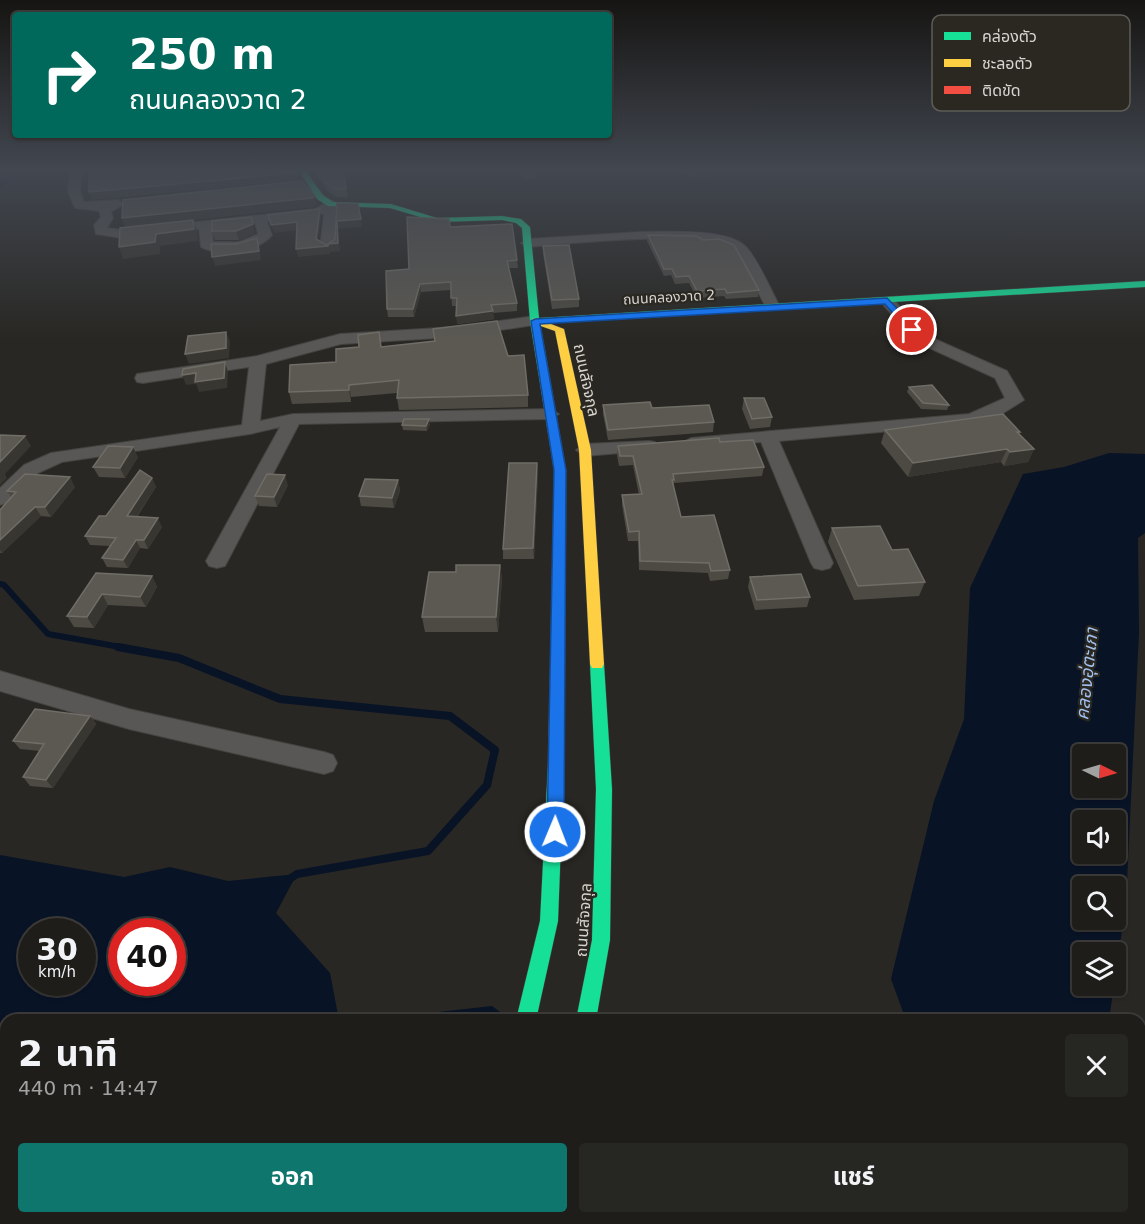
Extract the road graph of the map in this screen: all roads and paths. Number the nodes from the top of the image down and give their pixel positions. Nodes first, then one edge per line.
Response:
1 (100, 226) edge
2 (195, 226) edge
3 (205, 226) edge
4 (262, 226) edge
5 (329, 226) edge
6 (525, 226) edge
7 (528, 243) junction
8 (327, 247) edge
9 (1145, 284) edge
10 (887, 301) junction
11 (773, 307) junction
12 (535, 321) junction
13 (258, 361) junction
14 (142, 378) dead end
15 (550, 414) junction
16 (293, 418) junction
17 (250, 429) junction
18 (768, 438) junction
19 (585, 450) junction
20 (0, 499) edge
21 (217, 561) dead end
22 (822, 563) dead end
23 (0, 681) edge
24 (324, 763) dead end
25 (527, 1014) edge
26 (586, 1014) edge

1 - 2 street
3 - 4 street
5 - 8 street
6 - 7 street
7 - 11 street
7 - 12 street
9 - 10 street, ถนนคลองวาด 2
10 - 11 street, ถนนคลองวาด 2
10 - 18 street
11 - 12 street, ถนนคลองวาด 2
12 - 13 street
12 - 15 street, ถนนสัจจกุล
12 - 19 street, ถนนสัจจกุล
13 - 14 street
13 - 17 street
15 - 16 street
15 - 25 street, ถนนสัจจกุล
16 - 17 street
16 - 21 street
17 - 20 street
18 - 19 street
18 - 22 street
19 - 26 street, ถนนสัจจกุล
23 - 24 street

